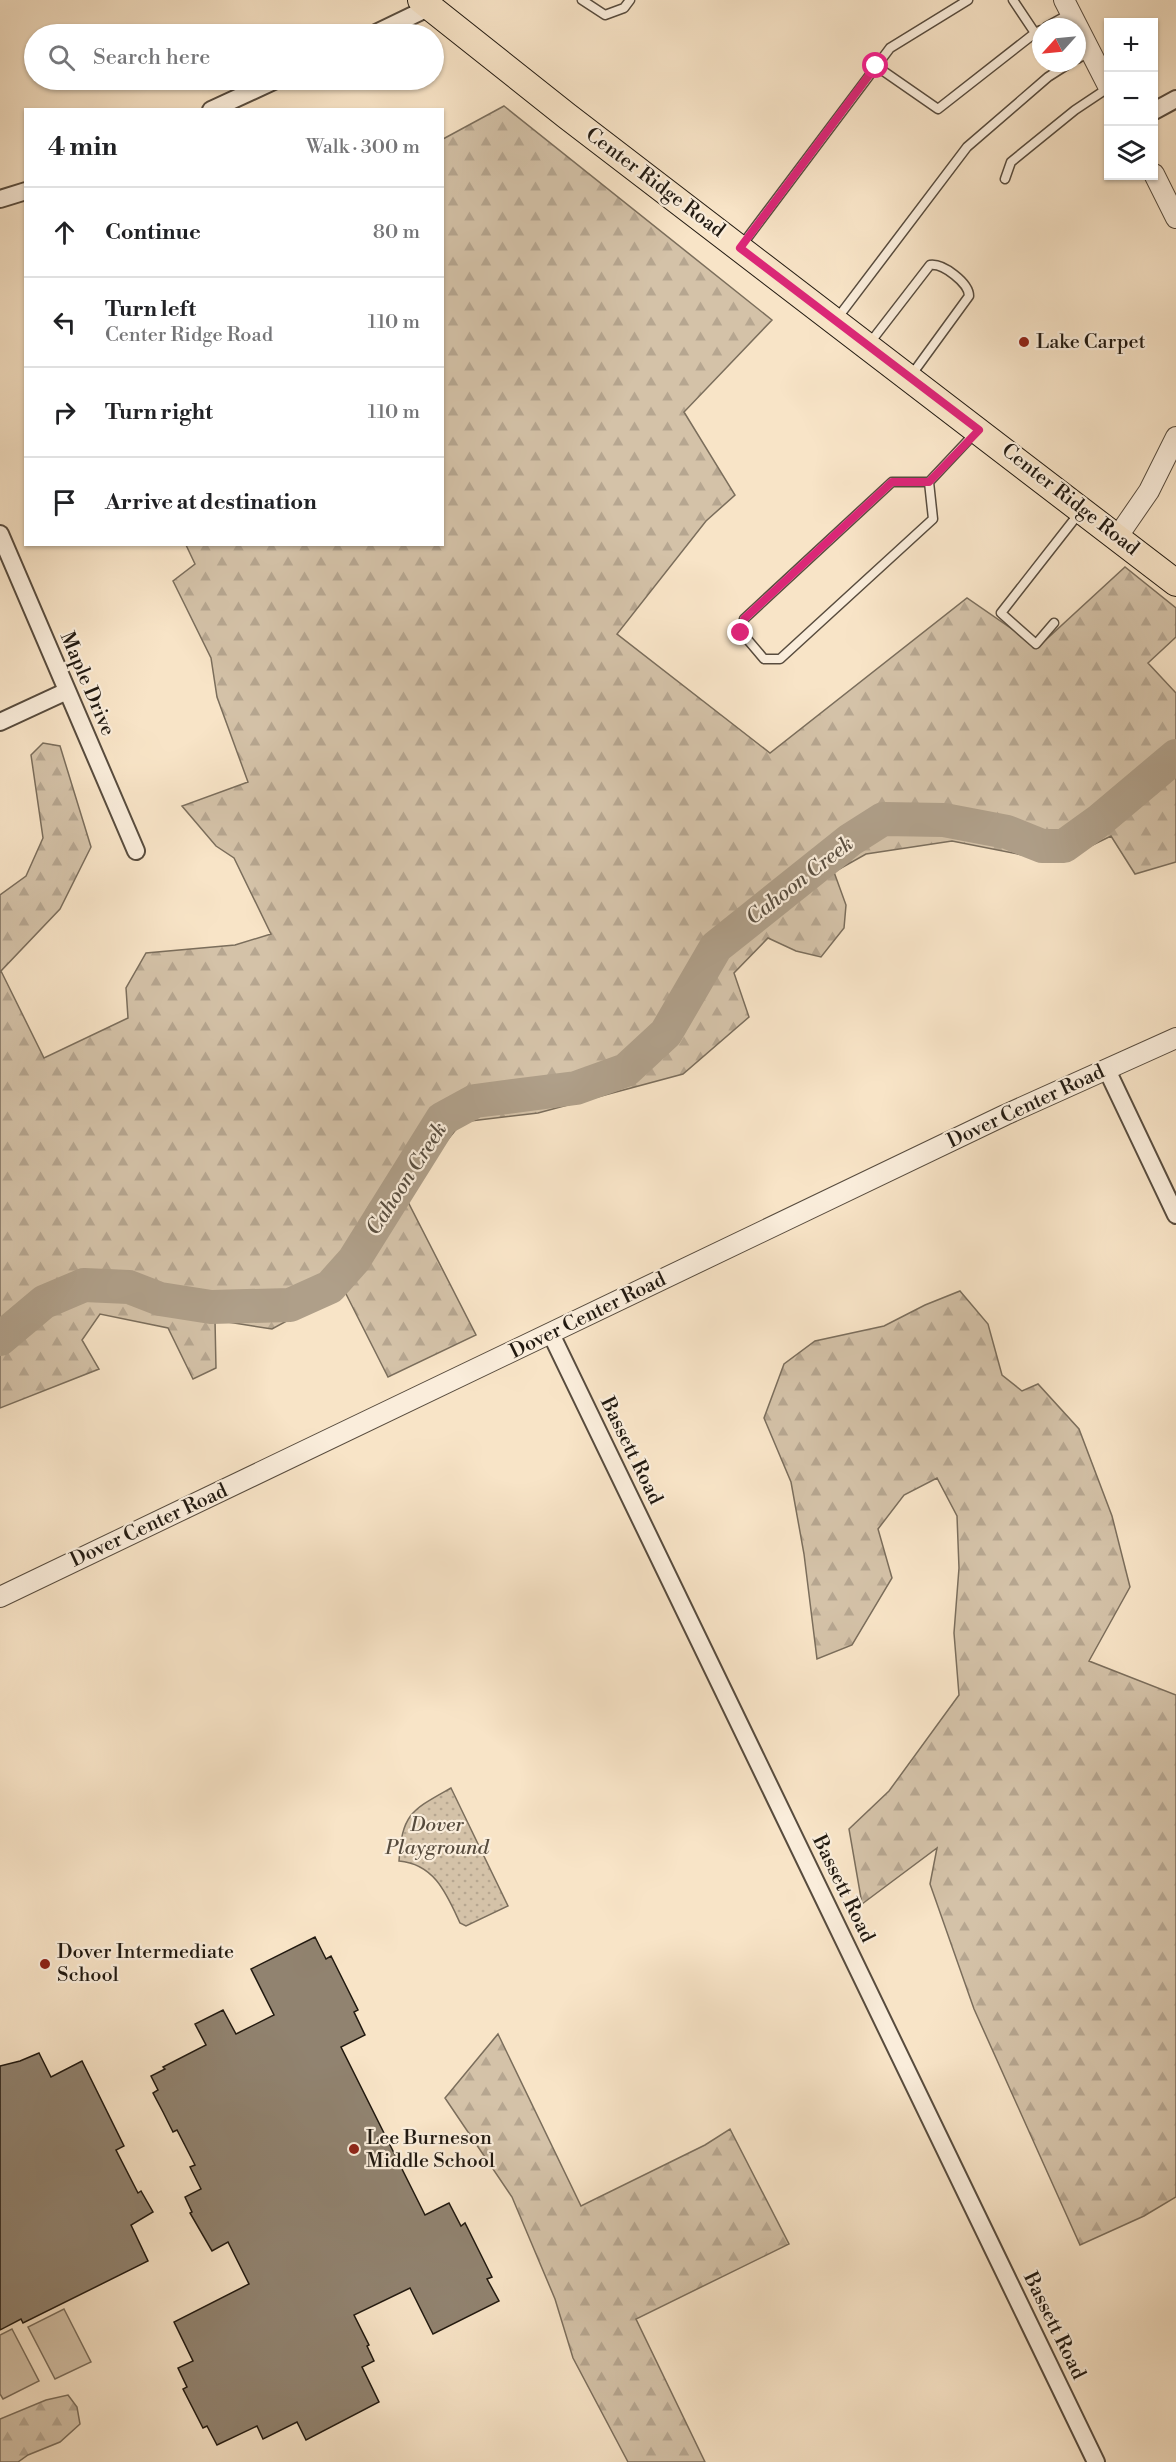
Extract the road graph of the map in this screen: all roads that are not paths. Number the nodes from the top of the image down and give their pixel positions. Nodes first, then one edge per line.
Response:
1 (582, 0) edge
2 (630, 0) edge
3 (968, 0) edge
4 (1013, 0) edge
5 (426, 3) edge
6 (1067, 7) edge
7 (1055, 18) edge
8 (391, 24) edge
9 (1032, 24) edge
10 (1032, 36) edge
11 (1086, 59) edge
12 (876, 66) junction
13 (1056, 72) edge
14 (1104, 82) edge
15 (254, 90) edge
16 (1104, 90) edge
17 (1176, 99) edge
18 (215, 108) edge
19 (1158, 109) edge
20 (1005, 179) dead end
21 (1157, 180) edge
22 (24, 192) edge
23 (0, 199) edge
24 (1176, 218) edge
25 (740, 248) junction
26 (836, 321) junction
27 (868, 346) junction
28 (909, 377) junction
29 (979, 430) junction
30 (1176, 437) edge
31 (929, 482) junction
32 (1083, 509) junction
33 (0, 534) edge
34 (1118, 536) junction
35 (1176, 583) edge
36 (1054, 623) dead end
37 (67, 691) junction
38 (0, 723) edge
39 (136, 851) dead end
40 (1176, 1038) edge
41 (1107, 1070) junction
42 (1176, 1215) edge
43 (551, 1334) junction
44 (0, 1597) edge
45 (1096, 2462) edge

1 - 2 lane
3 - 12 lane
4 - 9 lane
5 - 8 street
5 - 25 main road, Center Ridge Road
6 - 7 lane
10 - 12 lane
11 - 14 street
12 - 25 lane
13 - 26 lane
15 - 18 street
16 - 20 lane
17 - 19 street
21 - 24 street
22 - 23 street
25 - 26 main road, Center Ridge Road
26 - 27 main road, Center Ridge Road
27 - 28 main road, Center Ridge Road
27 - 28 lane
28 - 29 main road, Center Ridge Road
29 - 31 lane
29 - 32 main road, Center Ridge Road
30 - 34 street
31 - 31 lane
32 - 34 main road, Center Ridge Road
32 - 36 lane
33 - 37 street, Maple Drive
34 - 35 main road, Center Ridge Road
37 - 38 street
37 - 39 street, Maple Drive
40 - 41 street, Dover Center Road
41 - 42 street
41 - 43 street, Dover Center Road
43 - 44 street, Dover Center Road
43 - 45 street, Bassett Road

